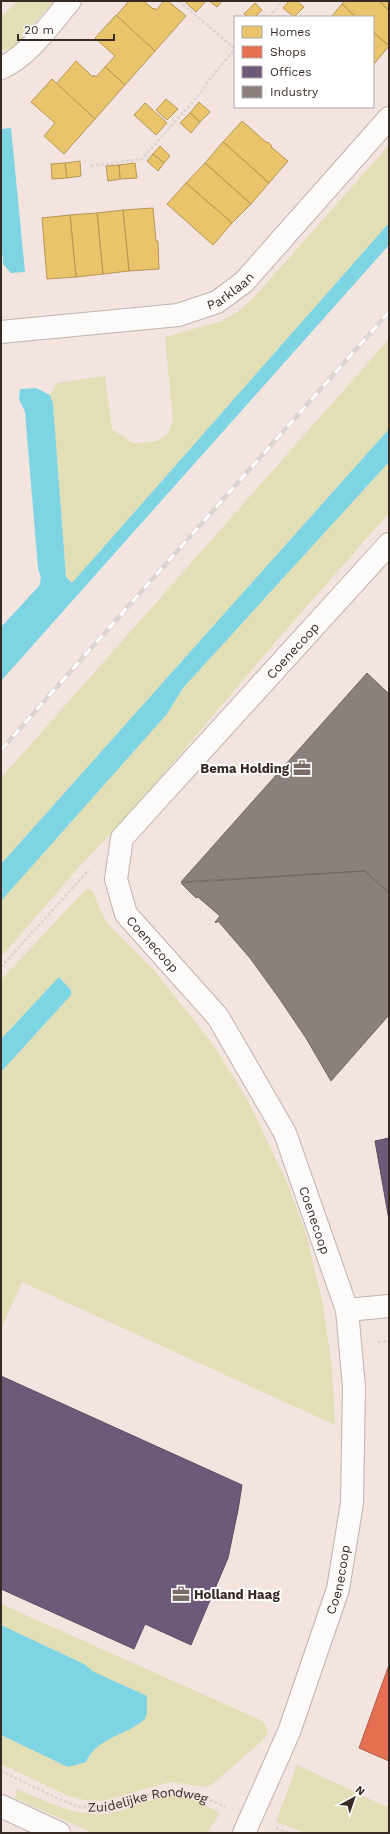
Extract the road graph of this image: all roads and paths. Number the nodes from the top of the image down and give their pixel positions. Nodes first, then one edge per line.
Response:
1 (70, 1) edge
2 (179, 1) edge
3 (283, 1) edge
4 (269, 16) edge
5 (234, 48) edge
6 (234, 50) edge
7 (1, 68) edge
8 (389, 118) edge
9 (91, 166) dead end
10 (1, 332) edge
11 (389, 544) edge
12 (122, 838) junction
13 (1, 967) edge
14 (389, 1306) edge
15 (347, 1310) junction
16 (1, 1772) edge
17 (1, 1806) edge
18 (247, 1825) edge
19 (59, 1833) edge

1 - 7 street
2 - 5 path
3 - 4 path
6 - 9 path
8 - 10 street, Parklaan
11 - 12 street, Coenecoop
12 - 13 path
12 - 15 street, Coenecoop
14 - 15 street
15 - 18 street, Coenecoop
16 - 18 path, Zuidelijke Rondweg
17 - 19 street

